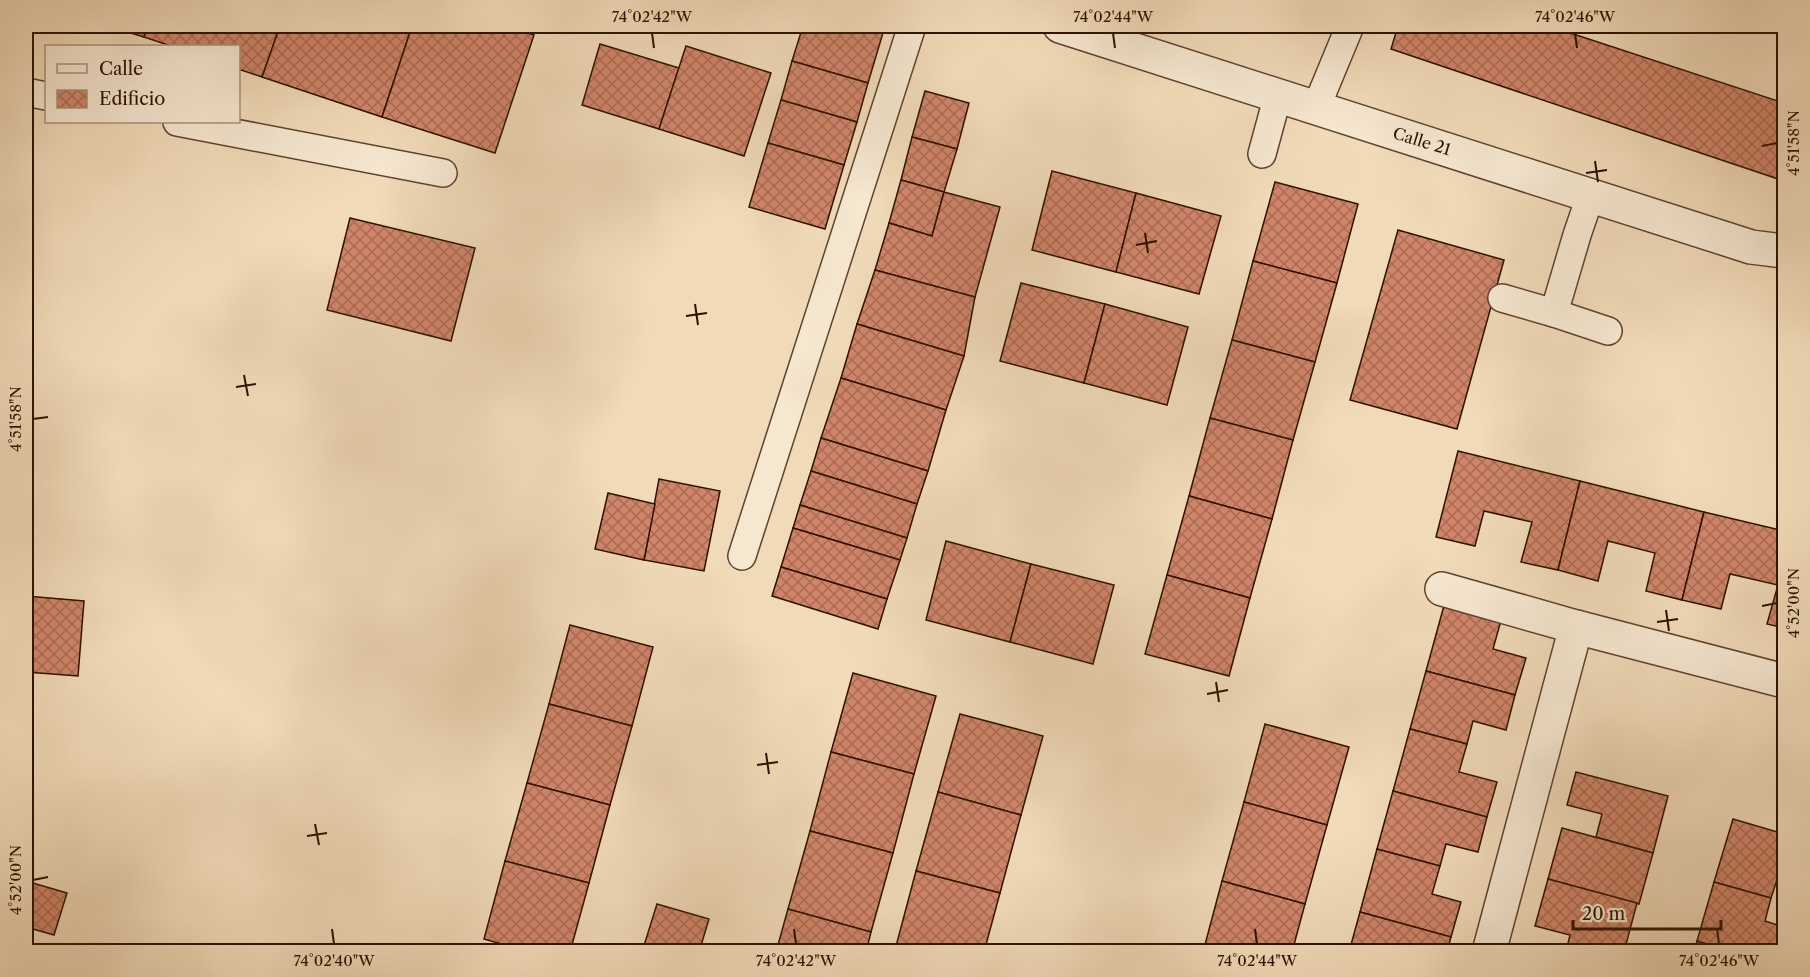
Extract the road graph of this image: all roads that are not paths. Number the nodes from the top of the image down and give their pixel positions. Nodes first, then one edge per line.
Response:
1 (912, 26) edge
2 (1060, 26) edge
3 (1350, 26) edge
4 (26, 92) edge
5 (1278, 95) junction
6 (45, 96) edge
7 (1316, 108) junction
8 (182, 123) edge
9 (1262, 154) dead end
10 (443, 173) dead end
11 (1591, 194) junction
12 (1785, 250) edge
13 (1502, 298) dead end
14 (1554, 313) junction
15 (1608, 331) dead end
16 (742, 556) dead end
17 (1442, 589) dead end
18 (1576, 627) junction
19 (1785, 681) edge
20 (1489, 951) edge

1 - 16 lane
2 - 5 street, Calle 21
3 - 7 lane
4 - 6 lane
5 - 7 street, Calle 21
5 - 9 lane
7 - 11 street, Calle 21
8 - 10 lane
11 - 12 street, Calle 21
11 - 14 lane
13 - 14 lane
14 - 15 lane
17 - 18 street
18 - 19 street
18 - 20 street

